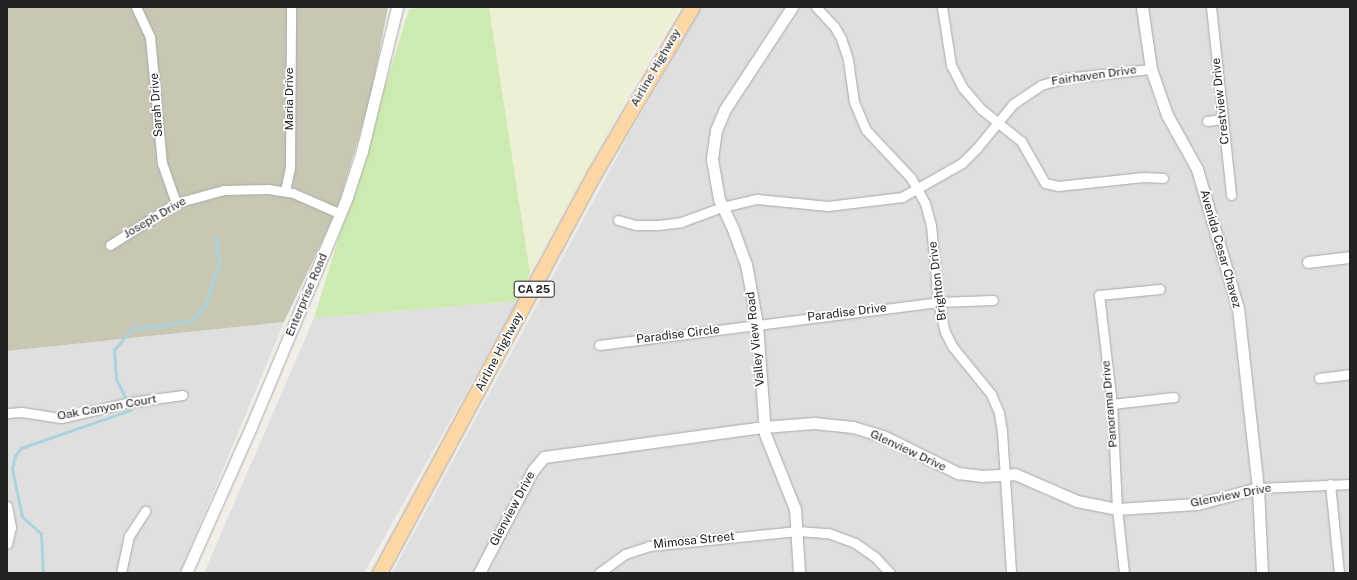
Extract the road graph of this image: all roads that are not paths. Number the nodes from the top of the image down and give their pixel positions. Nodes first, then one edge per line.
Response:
1 (136, 7) edge
2 (291, 7) edge
3 (397, 7) edge
4 (692, 7) edge
5 (792, 7) edge
6 (816, 7) edge
7 (942, 7) edge
8 (1142, 7) edge
9 (1211, 7) edge
10 (1151, 69) junction
11 (1223, 120) junction
12 (997, 121) junction
13 (1207, 121) dead end
14 (1163, 178) dead end
15 (918, 189) junction
16 (285, 192) junction
17 (1231, 195) dead end
18 (176, 203) junction
19 (722, 207) junction
20 (341, 214) junction
21 (618, 220) dead end
22 (110, 245) dead end
23 (1350, 257) edge
24 (1308, 262) dead end
25 (1160, 289) dead end
26 (993, 300) dead end
27 (938, 302) junction
28 (756, 324) junction
29 (599, 345) dead end
30 (1350, 374) edge
31 (1319, 378) dead end
32 (183, 395) dead end
33 (1174, 396) dead end
34 (1112, 404) junction
35 (7, 413) edge
36 (764, 427) junction
37 (1004, 474) junction
38 (1330, 484) junction
39 (1350, 484) edge
40 (1258, 488) junction
41 (7, 506) edge
42 (1117, 509) junction
43 (145, 511) dead end
44 (797, 531) junction
45 (7, 544) edge
46 (121, 573) edge
47 (186, 573) edge
48 (380, 573) edge
49 (479, 573) edge
50 (599, 573) edge
51 (800, 573) edge
52 (890, 573) edge
53 (1011, 573) edge
54 (1124, 573) edge
55 (1262, 573) edge
56 (1339, 573) edge

1 - 18 street, Sarah Drive
2 - 16 street, Maria Drive
3 - 20 street, Enterprise Road
4 - 48 main road, Airline Highway / CA 25
5 - 19 street, Valley View Road
6 - 15 street, Brighton Drive
7 - 12 street
8 - 10 street, Avenida Cesar Chavez
9 - 11 street, Crestview Drive
10 - 12 street, Fairhaven Drive
10 - 40 street, Avenida Cesar Chavez
11 - 13 street
11 - 17 street, Crestview Drive
12 - 14 street
12 - 15 street, Fairhaven Drive
15 - 19 street, Fairhaven Drive
15 - 27 street, Brighton Drive
16 - 18 street, Joseph Drive
16 - 20 street, Joseph Drive
18 - 22 street, Joseph Drive
19 - 21 street, Fairhaven Drive
19 - 28 street, Valley View Road
20 - 47 street, Enterprise Road
23 - 24 street
25 - 34 street, Panorama Drive
26 - 27 street, Paradise Drive
27 - 28 street, Paradise Drive
27 - 37 street, Brighton Drive
28 - 29 street, Paradise Circle
28 - 36 street, Valley View Road
30 - 31 street
32 - 35 street, Oak Canyon Court
33 - 34 street
34 - 42 street, Panorama Drive
36 - 37 street, Glenview Drive
36 - 44 street, Valley View Road
36 - 49 street, Glenview Drive
37 - 42 street, Glenview Drive
37 - 53 street, Brighton Drive
38 - 39 street, Glenview Drive
38 - 40 street, Glenview Drive
38 - 56 street
40 - 42 street, Glenview Drive
40 - 55 street, Avenida Cesar Chavez
41 - 45 street
42 - 54 street, Panorama Drive
43 - 46 street
44 - 50 street, Mimosa Street
44 - 51 street, Valley View Road
44 - 52 street, Mimosa Street

